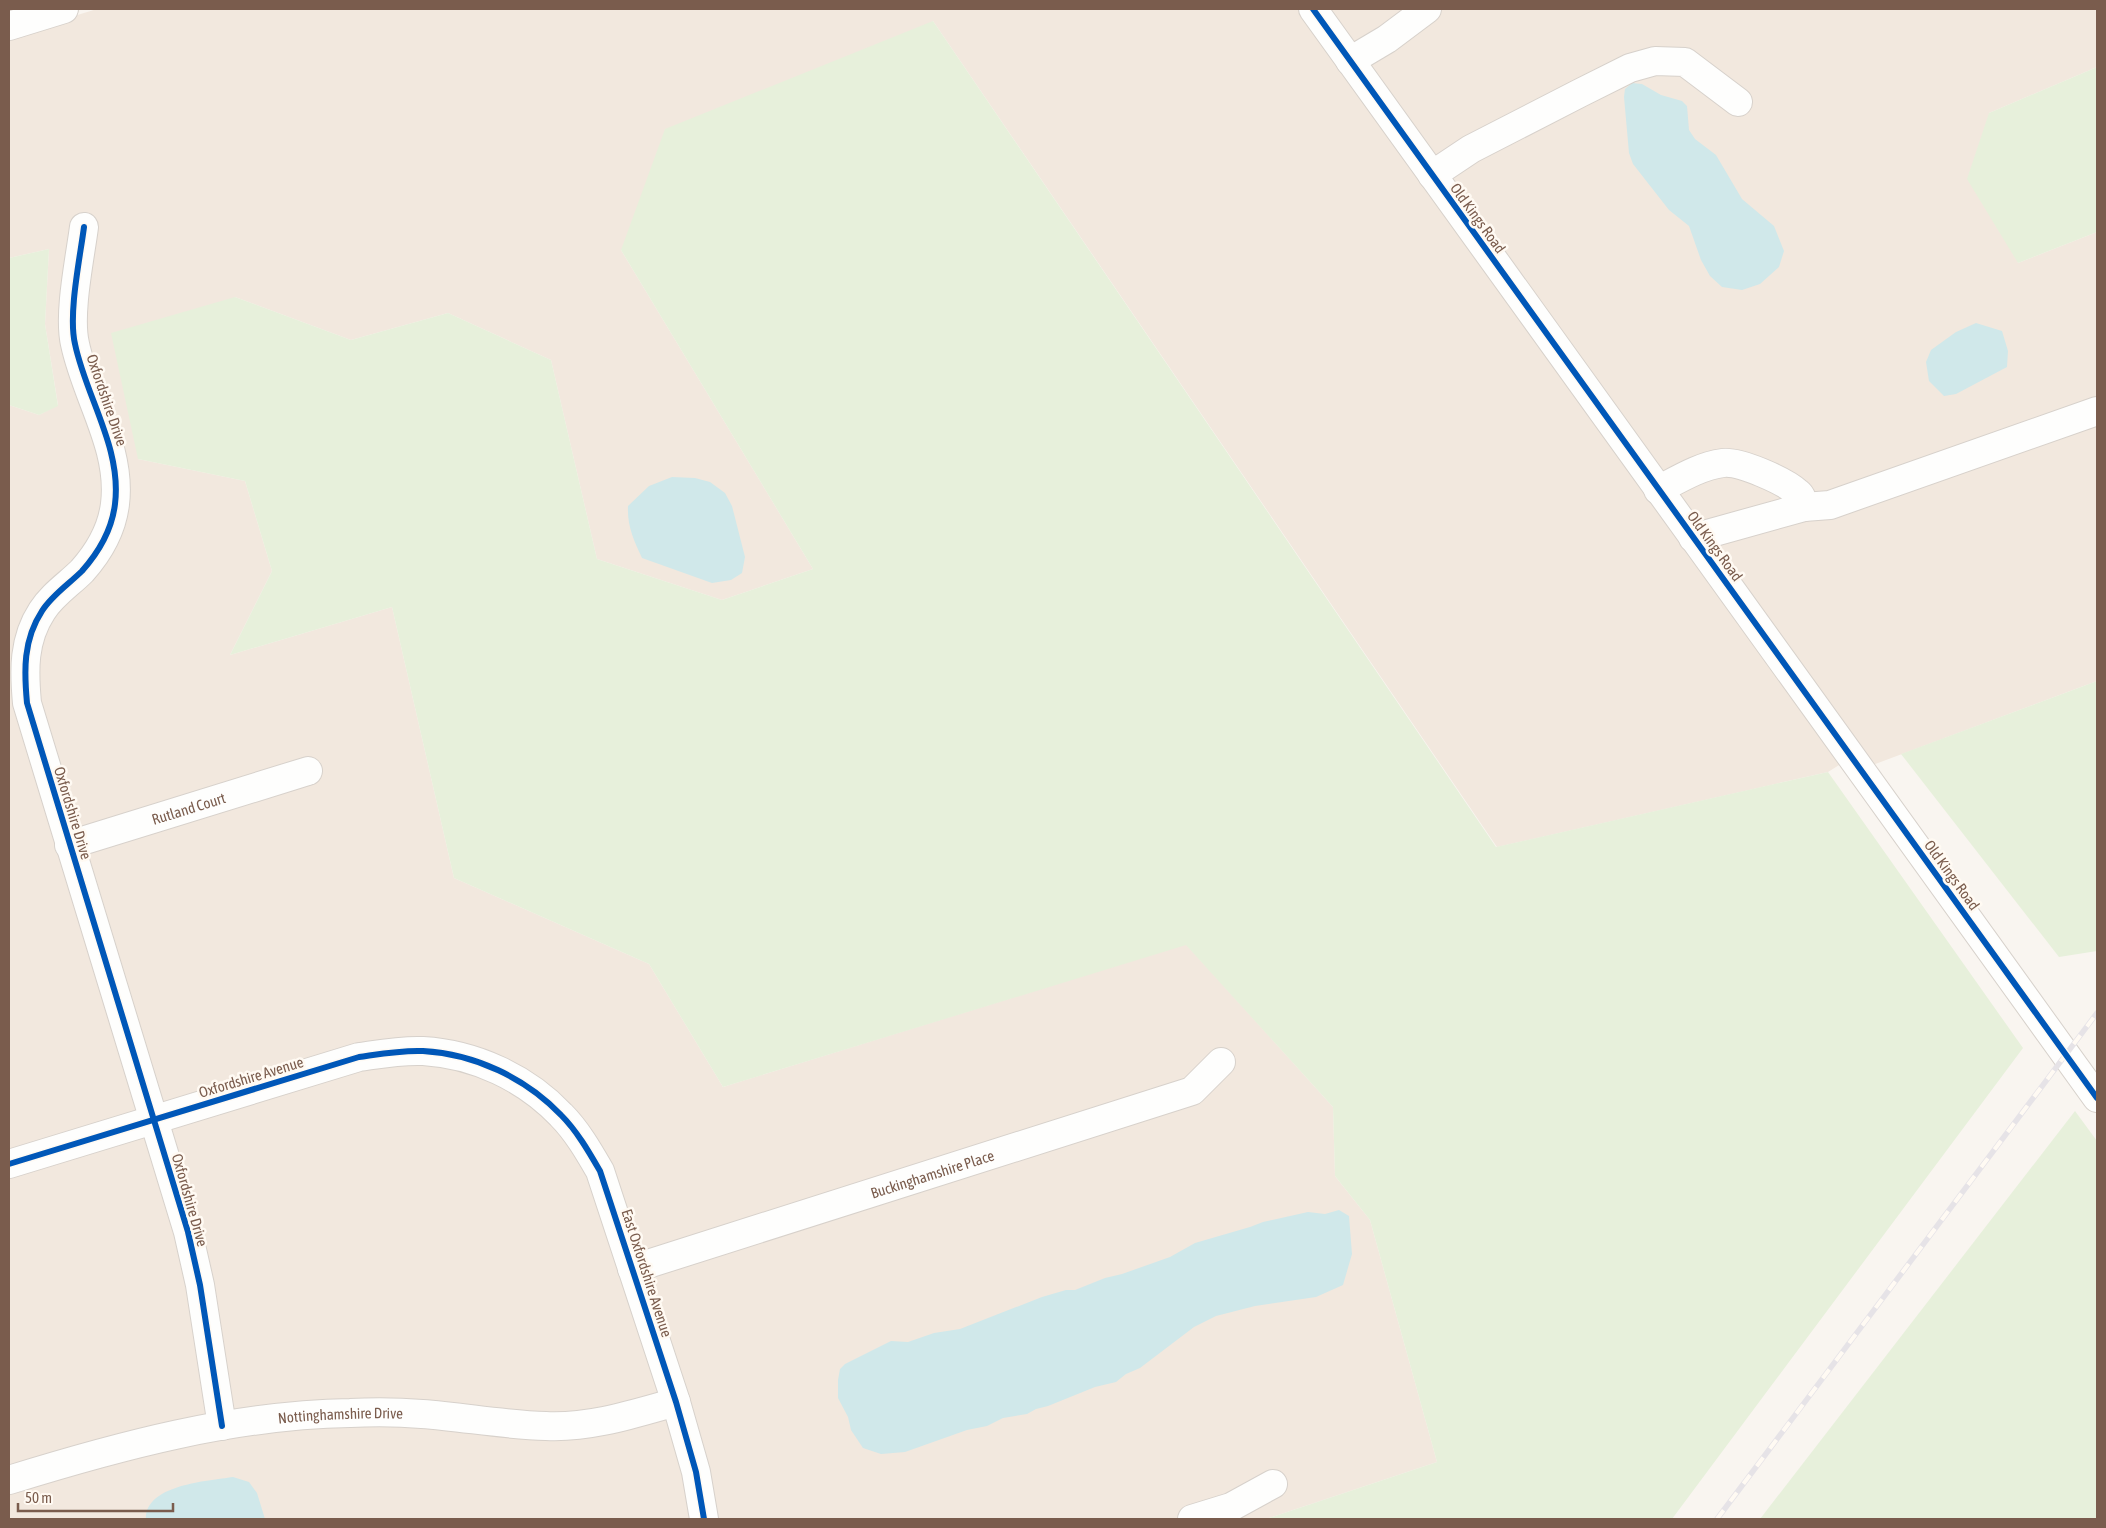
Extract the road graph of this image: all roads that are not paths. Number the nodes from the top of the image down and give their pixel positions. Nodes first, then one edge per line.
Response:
1 (64, 9) edge
2 (1313, 9) edge
3 (1427, 9) edge
4 (9, 26) edge
5 (1350, 61) junction
6 (1738, 102) dead end
7 (1432, 175) junction
8 (84, 226) dead end
9 (2097, 411) edge
10 (1658, 490) junction
11 (1804, 507) junction
12 (1693, 538) junction
13 (308, 770) dead end
14 (69, 845) junction
15 (1221, 1062) dead end
16 (503, 1071) joint
17 (2097, 1098) edge
18 (154, 1119) junction
19 (9, 1164) edge
20 (632, 1269) junction
21 (676, 1402) junction
22 (222, 1426) junction
23 (9, 1480) edge
24 (1273, 1484) dead end
25 (704, 1519) edge
26 (1192, 1519) edge

1 - 4 street
2 - 5 street, Old Kings Road
3 - 5 street
5 - 7 street, Old Kings Road
6 - 7 street
7 - 10 street, Old Kings Road
8 - 14 street, Oxfordshire Drive
9 - 11 street
10 - 11 street
10 - 12 street, Old Kings Road
11 - 12 street
12 - 17 street, Old Kings Road
13 - 14 street, Rutland Court
14 - 18 street, Oxfordshire Drive
15 - 20 street, Buckinghamshire Place
16 - 18 street, Oxfordshire Avenue
16 - 20 street, East Oxfordshire Avenue
18 - 19 street, Oxfordshire Avenue
18 - 22 street, Oxfordshire Drive
20 - 21 street, East Oxfordshire Avenue
21 - 22 street, Nottinghamshire Drive
21 - 25 street, East Oxfordshire Avenue
22 - 23 street, Nottinghamshire Drive
24 - 26 street

